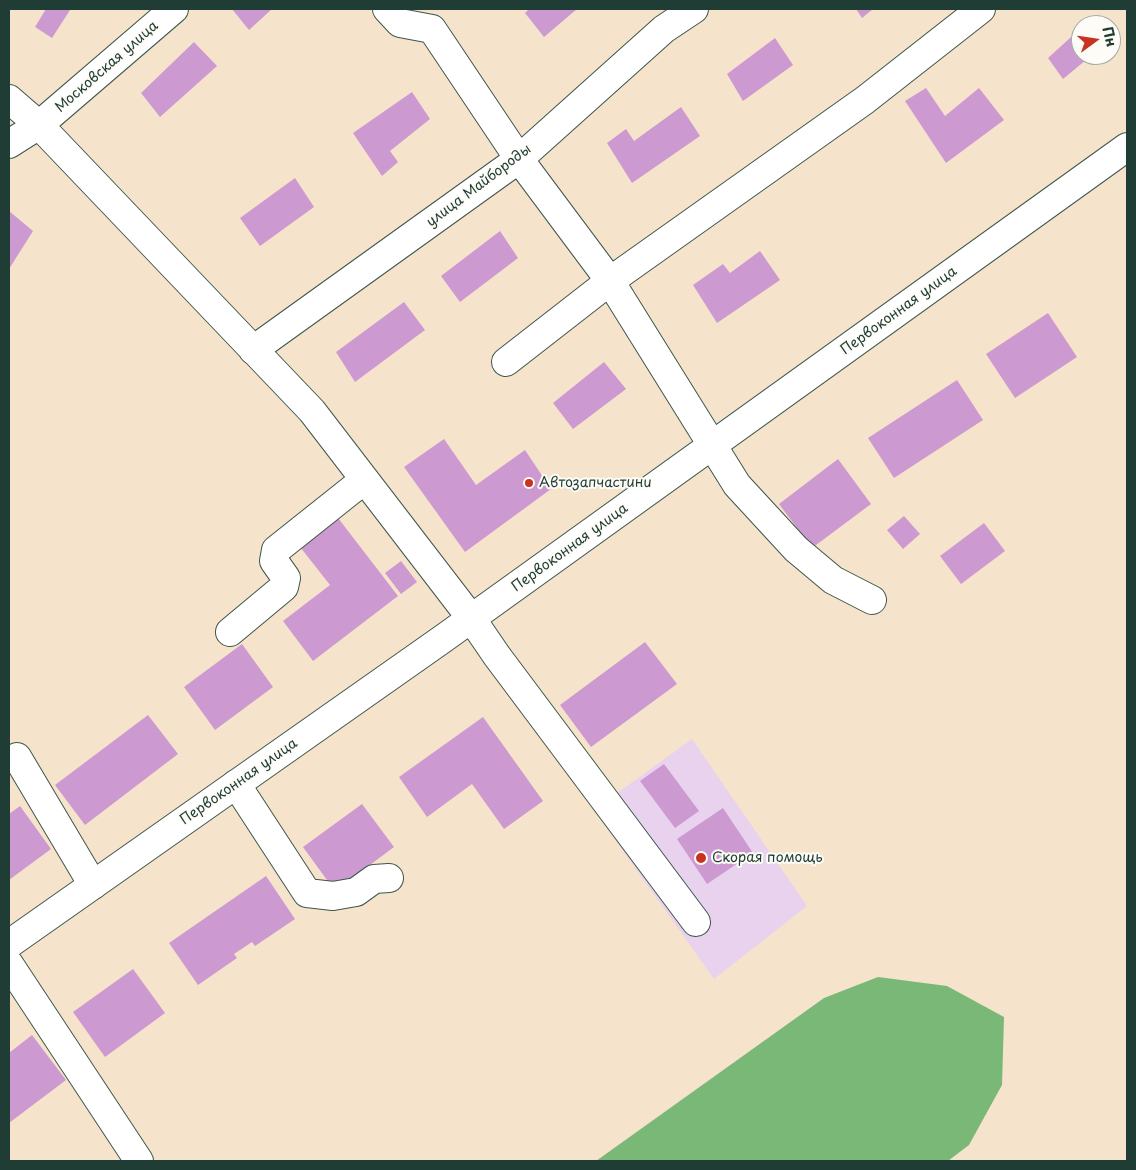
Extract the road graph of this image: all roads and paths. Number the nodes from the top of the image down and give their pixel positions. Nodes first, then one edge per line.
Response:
1 (174, 9) edge
2 (387, 9) edge
3 (694, 9) edge
4 (981, 9) edge
5 (431, 19) edge
6 (9, 99) edge
7 (39, 126) junction
8 (9, 144) edge
9 (1127, 147) edge
10 (519, 159) junction
11 (610, 281) junction
12 (253, 350) junction
13 (506, 362) dead end
14 (713, 445) junction
15 (364, 480) junction
16 (872, 600) dead end
17 (471, 618) junction
18 (230, 632) dead end
19 (17, 757) dead end
20 (236, 784) junction
21 (389, 878) dead end
22 (93, 885) junction
23 (696, 922) dead end
24 (9, 944) edge
25 (9, 964) edge
26 (139, 1161) edge

1 - 7 main road, Московская улица
2 - 5 main road
3 - 10 main road, улица Майбороды
4 - 11 main road
5 - 10 main road
6 - 7 main road
7 - 8 main road, Московская улица
7 - 12 main road
9 - 14 main road, Первоконная улица
10 - 11 main road
10 - 12 main road, улица Майбороды
11 - 13 main road
11 - 14 main road
12 - 15 main road
14 - 16 main road
14 - 17 main road, Первоконная улица
15 - 17 main road
15 - 18 main road
17 - 20 main road, Первоконная улица
17 - 23 main road
19 - 22 main road
20 - 21 main road
20 - 22 main road, Первоконная улица
22 - 24 main road, Первоконная улица
25 - 26 main road

